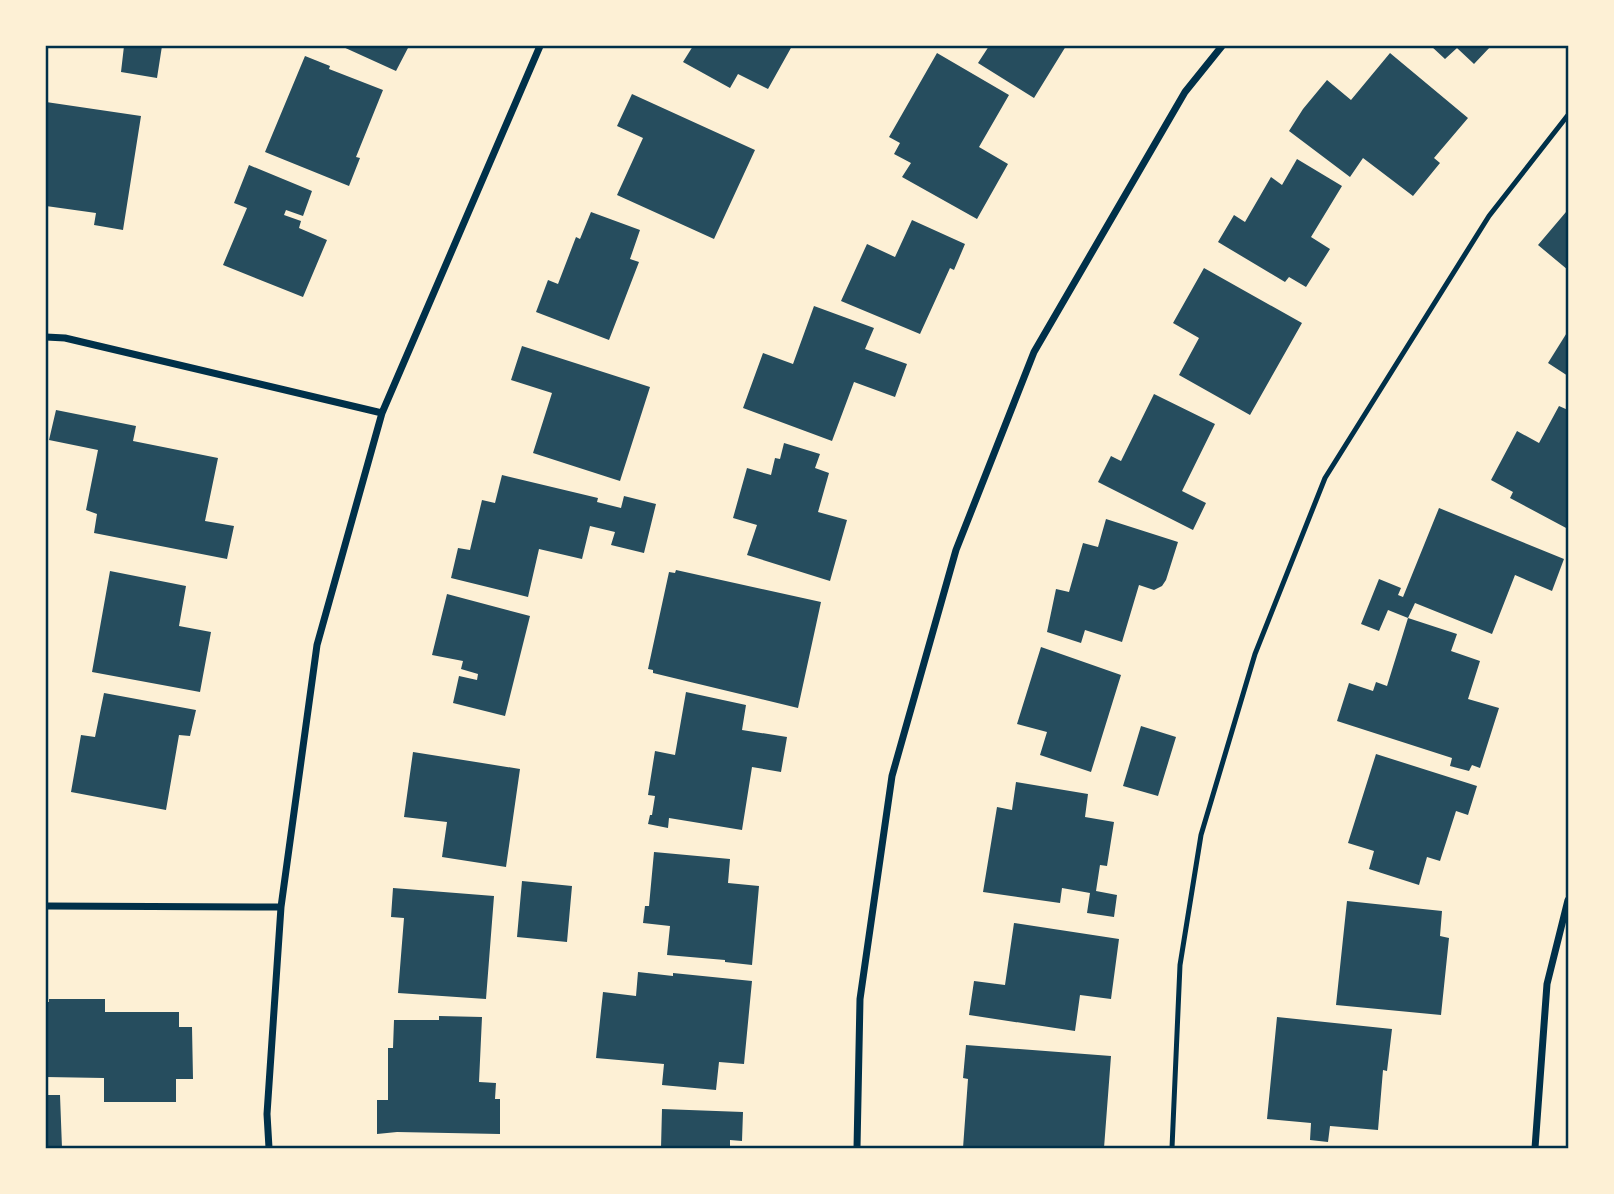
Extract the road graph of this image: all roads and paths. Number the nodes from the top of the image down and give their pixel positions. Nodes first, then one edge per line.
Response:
1 (540, 46) edge
2 (1222, 46) edge
3 (1569, 115) edge
4 (46, 337) edge
5 (383, 413) junction
6 (1569, 900) edge
7 (46, 906) edge
8 (281, 907) junction
9 (269, 1149) edge
10 (857, 1149) edge
11 (1172, 1149) edge
12 (1535, 1149) edge

1 - 5 street
2 - 10 street
3 - 11 lane
4 - 5 street
5 - 8 street
6 - 12 street
7 - 8 street
8 - 9 street

